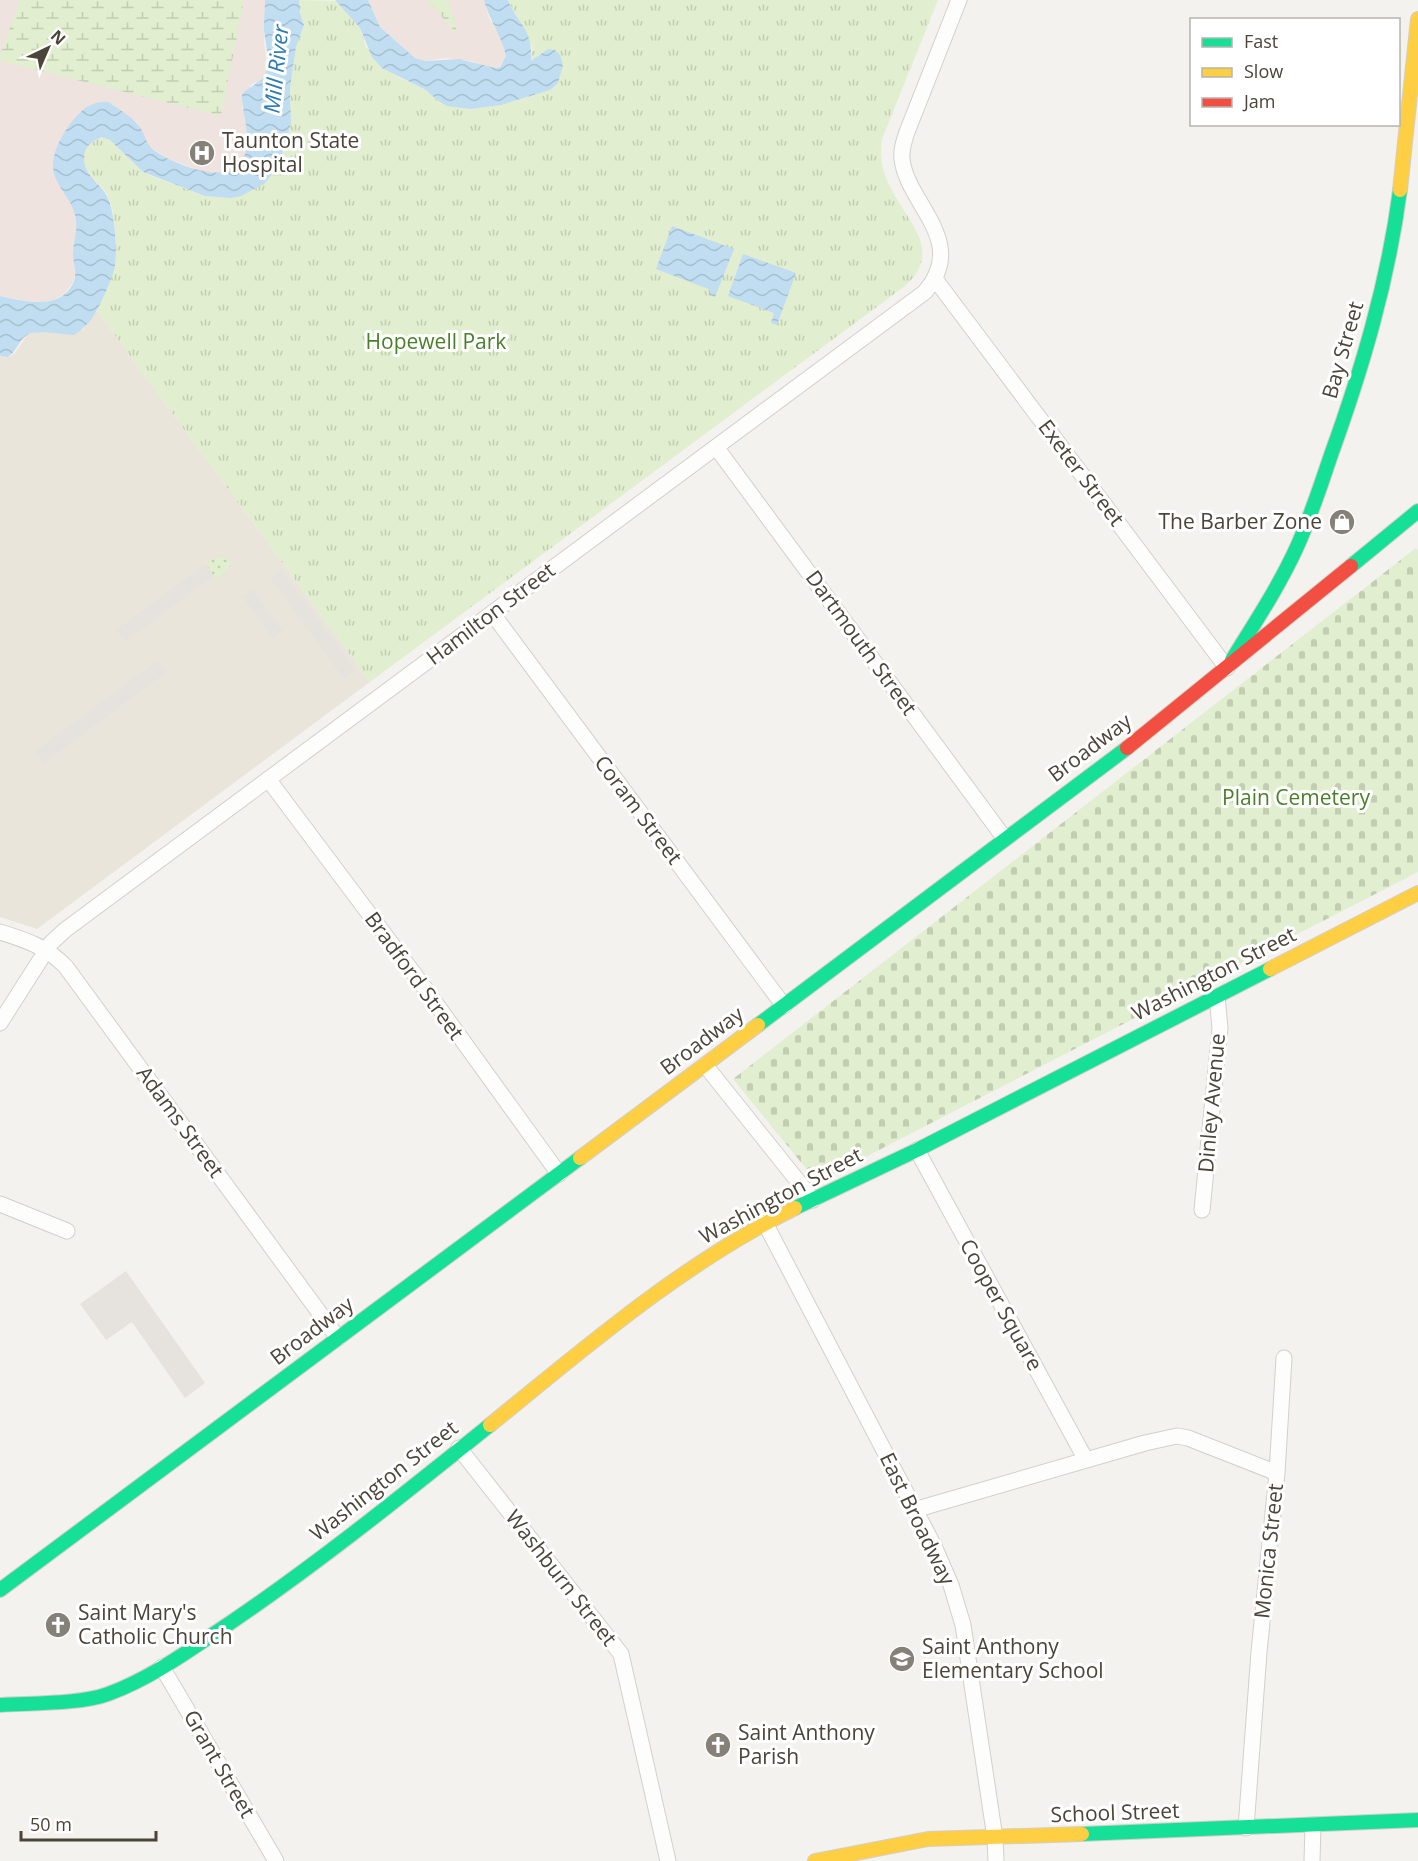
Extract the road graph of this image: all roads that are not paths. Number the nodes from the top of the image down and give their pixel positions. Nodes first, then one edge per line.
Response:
1 (958, 0) edge
2 (1418, 19) edge
3 (1415, 105) edge
4 (935, 279) junction
5 (716, 447) junction
6 (1418, 511) edge
7 (492, 613) junction
8 (1227, 668) junction
9 (268, 779) junction
10 (1005, 839) junction
11 (1418, 893) edge
12 (0, 932) edge
13 (47, 950) junction
14 (1217, 996) junction
15 (784, 1006) junction
16 (0, 1023) edge
17 (705, 1065) junction
18 (917, 1150) junction
19 (559, 1174) junction
20 (813, 1200) junction
21 (0, 1204) edge
22 (1202, 1210) dead end
23 (765, 1223) junction
24 (67, 1231) dead end
25 (338, 1338) junction
26 (1284, 1358) dead end
27 (459, 1448) junction
28 (1086, 1460) junction
29 (1276, 1473) junction
30 (914, 1510) junction
31 (0, 1590) edge
32 (162, 1667) junction
33 (0, 1705) edge
34 (1418, 1820) edge
35 (1313, 1825) junction
36 (1246, 1828) junction
37 (995, 1838) junction
38 (276, 1861) edge
39 (668, 1861) edge
40 (815, 1861) edge
41 (996, 1861) edge
42 (1312, 1861) edge

1 - 4 street
2 - 3 main road, Bay Street
3 - 8 main road, Bay Street
4 - 5 street, Hamilton Street
4 - 8 street, Exeter Street
5 - 7 street, Hamilton Street
5 - 10 street, Dartmouth Street
6 - 8 main road, Broadway
7 - 9 street, Hamilton Street
7 - 15 street, Coram Street
8 - 10 main road, Broadway
9 - 13 street, Hamilton Street
9 - 19 street, Bradford Street
10 - 15 main road, Broadway
11 - 14 main road, Washington Street
12 - 13 street, Adams Street
13 - 16 street, Hamilton Street
13 - 25 street, Adams Street
14 - 18 main road, Washington Street
14 - 22 street, Dinley Avenue
15 - 17 main road, Broadway
17 - 19 main road, Broadway
17 - 20 street
18 - 20 main road, Washington Street
18 - 28 street, Cooper Square
19 - 25 main road, Broadway
20 - 23 main road, Washington Street
21 - 24 street
23 - 27 main road, Washington Street
23 - 30 street, East Broadway
25 - 31 main road, Broadway
26 - 29 street
27 - 32 main road, Washington Street
27 - 39 street, Washburn Street
28 - 29 street, Monica Street
28 - 30 street, Monica Street
29 - 36 street, Monica Street
30 - 37 street, East Broadway
32 - 33 main road, Washington Street
32 - 38 street, Grant Street
34 - 35 main road, School Street
35 - 36 main road, School Street
35 - 42 street
36 - 37 main road, School Street
37 - 40 main road, School Street
37 - 41 street, East Broadway

